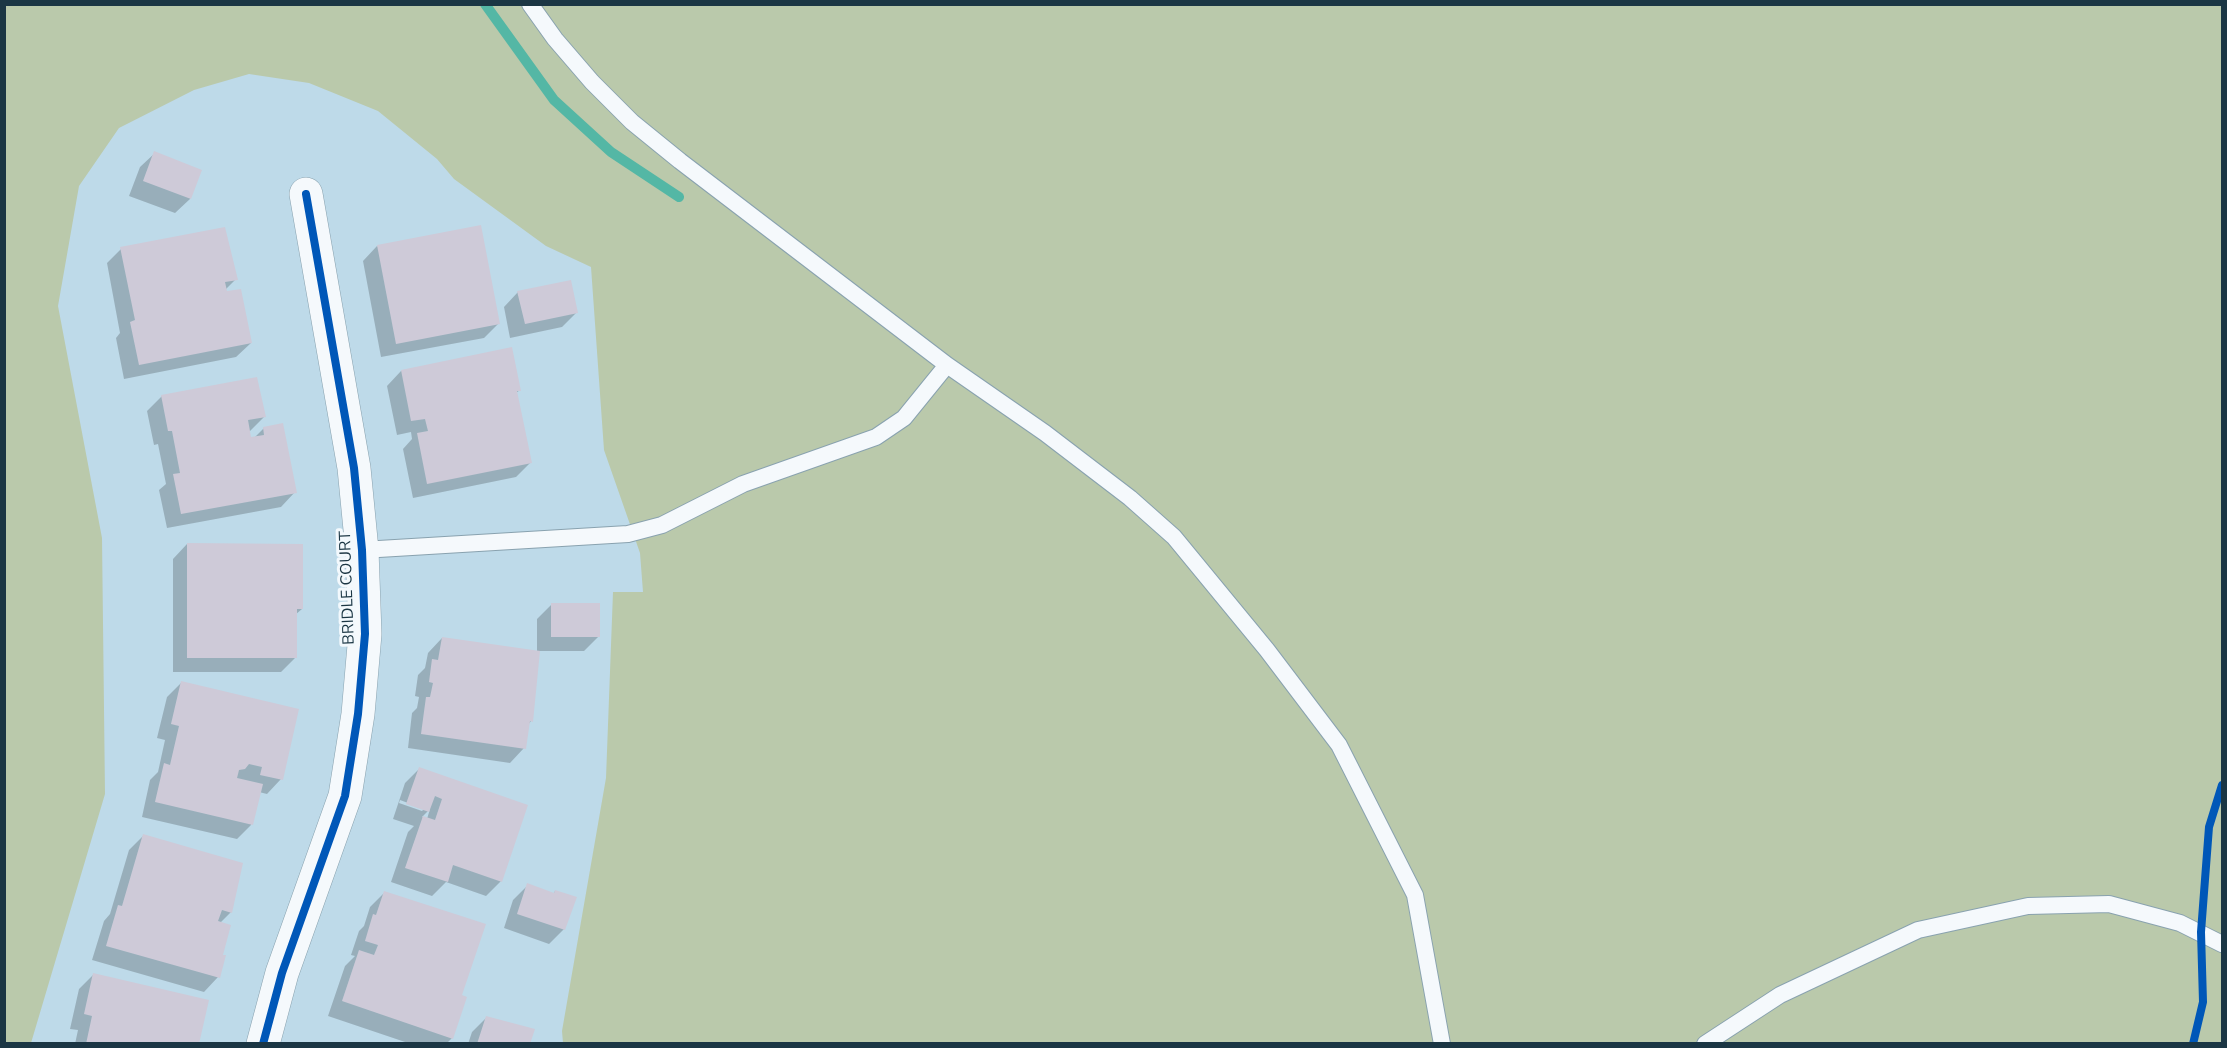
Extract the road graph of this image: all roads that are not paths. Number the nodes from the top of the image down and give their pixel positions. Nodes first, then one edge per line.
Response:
1 (530, 4) edge
2 (306, 194) dead end
3 (947, 365) junction
4 (362, 549) junction
5 (2223, 944) edge
6 (263, 1044) edge
7 (1442, 1044) edge
8 (1705, 1044) edge

1 - 3 lane
2 - 4 street, BRIDLE COURT
3 - 4 lane
3 - 7 lane
4 - 6 street, BRIDLE COURT
5 - 8 lane

